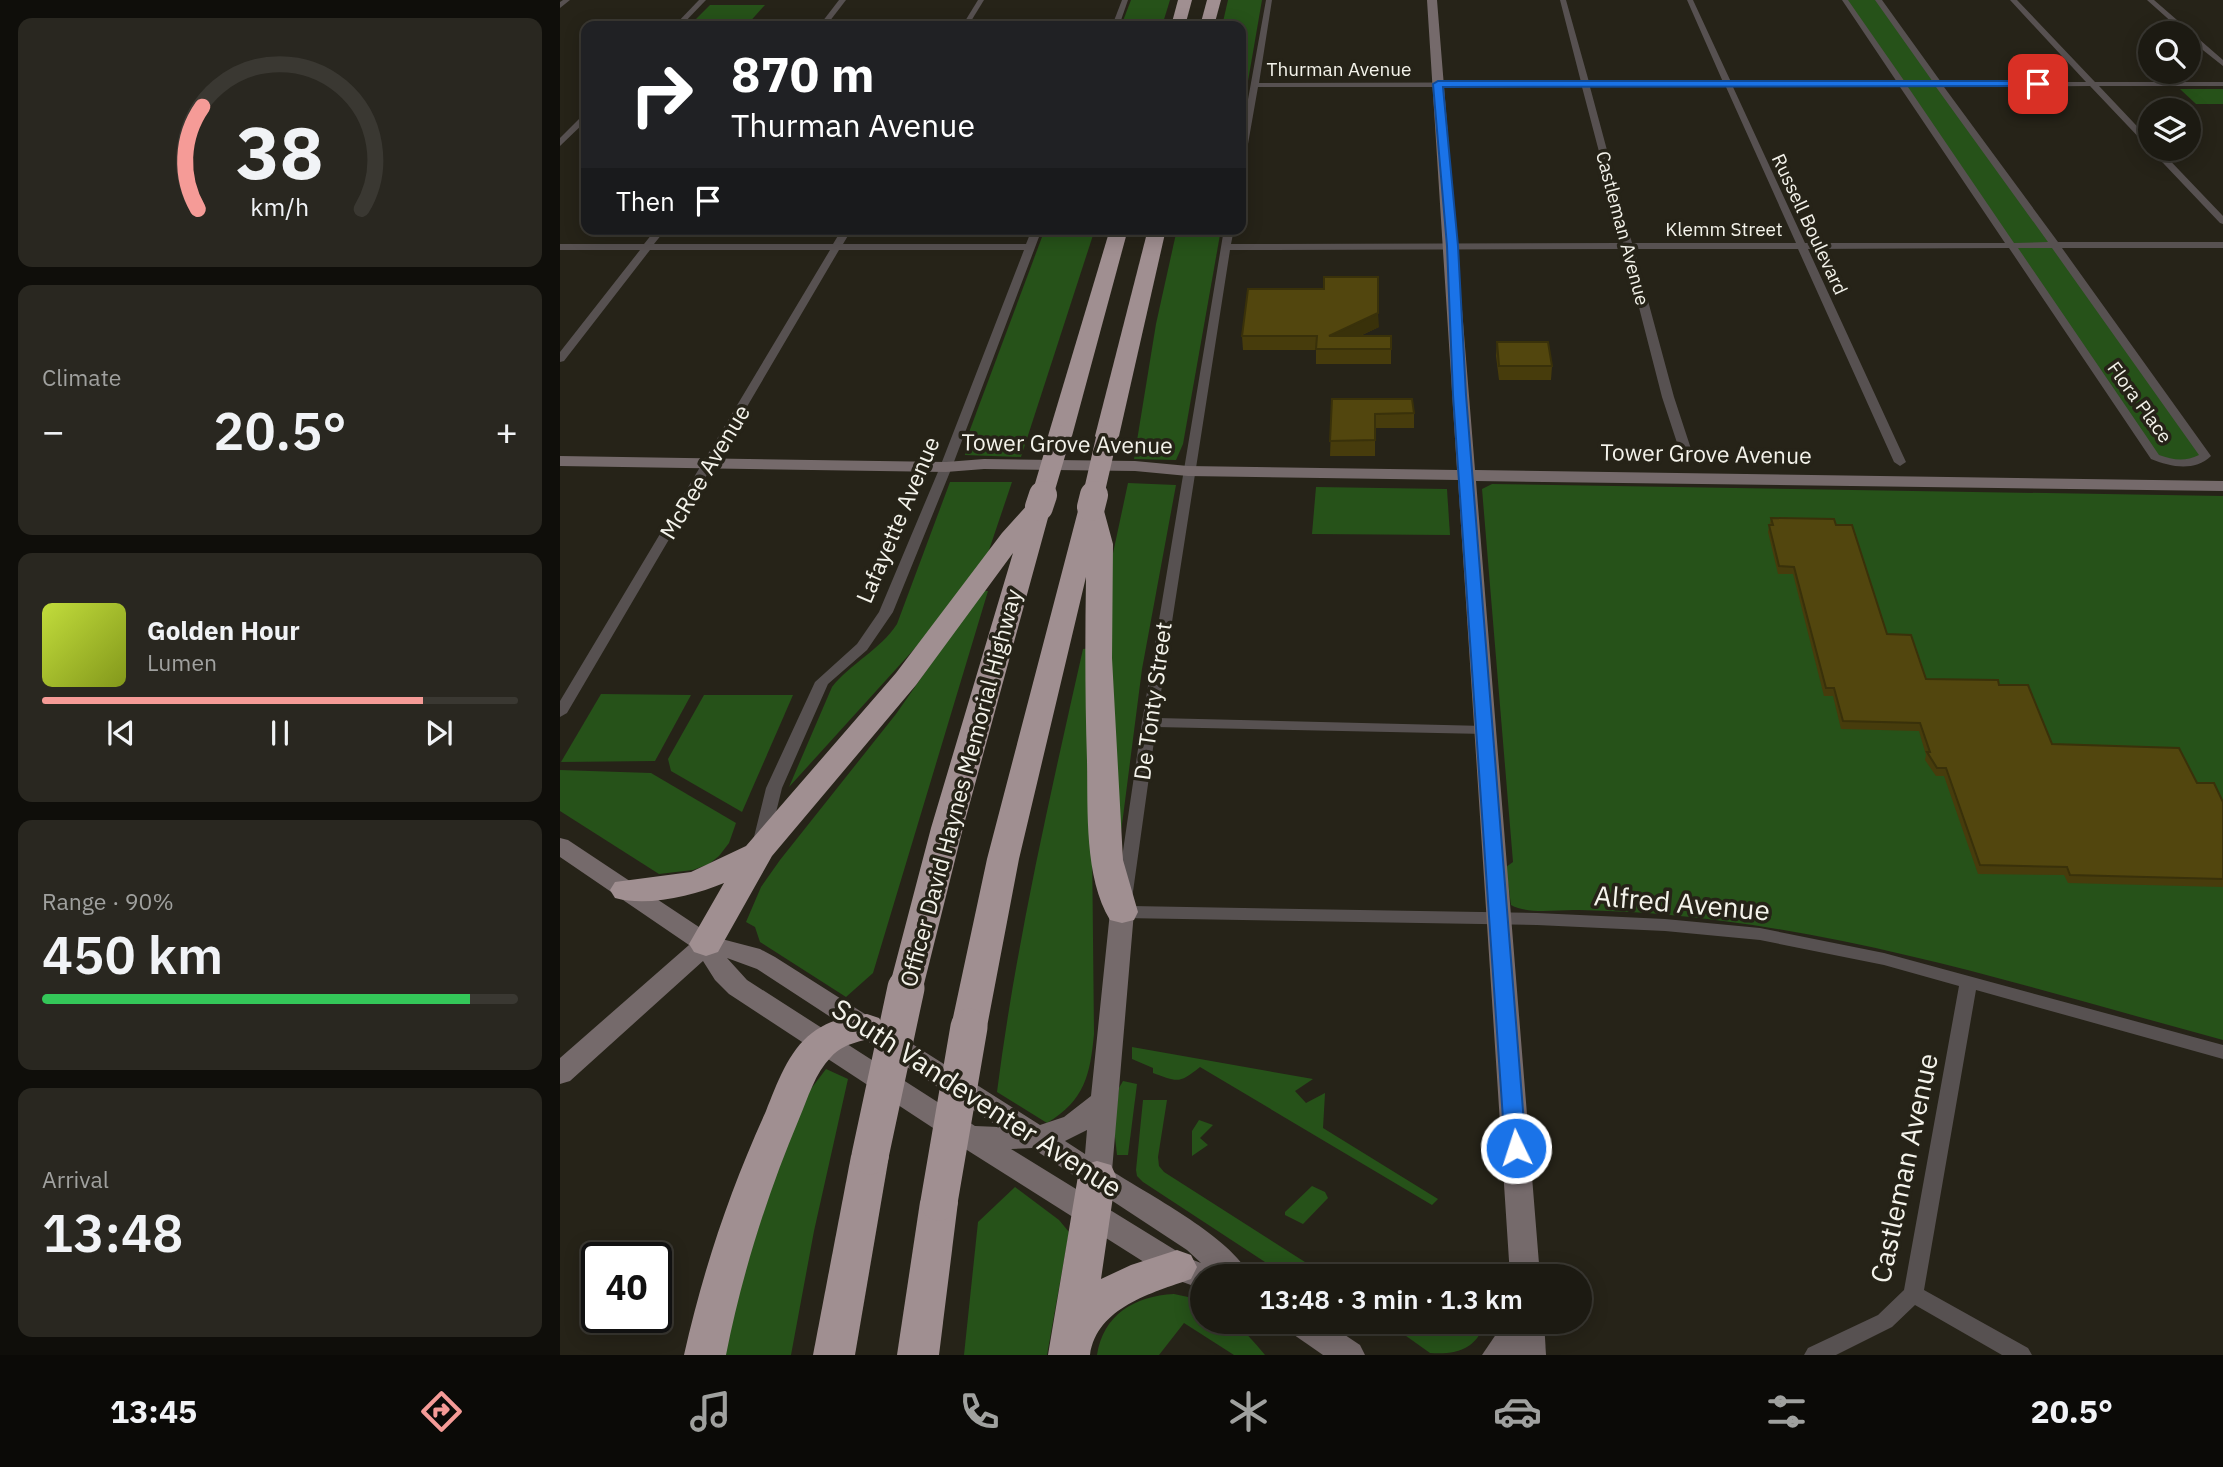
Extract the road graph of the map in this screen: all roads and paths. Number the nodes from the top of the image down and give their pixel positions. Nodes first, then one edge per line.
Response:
1 (567, 0) edge
2 (703, 0) edge
3 (843, 0) edge
4 (981, 0) edge
5 (1125, 0) edge
6 (1185, 0) edge
7 (1214, 0) edge
8 (1269, 0) edge
9 (1432, 0) edge
10 (1563, 0) edge
11 (1690, 0) edge
12 (1845, 0) edge
13 (1878, 0) edge
14 (2013, 0) edge
15 (2150, 0) edge
16 (560, 6) edge
17 (682, 21) edge
18 (826, 21) edge
19 (968, 21) edge
20 (1117, 21) edge
21 (1179, 21) edge
22 (1208, 21) edge
23 (2173, 21) edge
24 (2201, 45) edge
25 (2223, 64) edge
26 (1438, 84) junction
27 (1584, 84) junction
28 (1726, 84) junction
29 (1902, 84) junction
30 (1940, 84) junction
31 (2092, 84) junction
32 (2223, 84) edge
33 (1254, 85) junction
34 (581, 122) edge
35 (1246, 132) edge
36 (2138, 132) edge
37 (560, 143) edge
38 (2165, 161) edge
39 (2223, 221) edge
40 (656, 235) edge
41 (844, 235) edge
42 (1035, 235) edge
43 (1117, 235) edge
44 (1156, 235) edge
45 (1228, 235) edge
46 (2057, 245) junction
47 (2223, 245) edge
48 (1452, 246) junction
49 (1628, 246) junction
50 (1801, 246) junction
51 (2011, 246) junction
52 (560, 247) edge
53 (647, 247) junction
54 (837, 247) junction
55 (1030, 247) junction
56 (1226, 247) junction
57 (560, 359) edge
58 (1687, 455) dead end
59 (560, 461) edge
60 (1900, 462) dead end
61 (710, 463) junction
62 (946, 467) junction
63 (1188, 471) junction
64 (1465, 475) junction
65 (2223, 486) edge
66 (1039, 507) junction
67 (1091, 507) junction
68 (560, 713) edge
69 (1149, 722) junction
70 (1485, 730) junction
71 (560, 846) edge
72 (759, 850) junction
73 (626, 890) junction
74 (1122, 912) junction
75 (1498, 918) junction
76 (705, 944) junction
77 (1969, 984) junction
78 (867, 1027) junction
79 (822, 1041) junction
80 (2223, 1052) edge
81 (560, 1074) edge
82 (1105, 1099) junction
83 (969, 1136) junction
84 (1034, 1137) junction
85 (1097, 1175) junction
86 (1091, 1214) junction
87 (1222, 1264) edge
88 (1524, 1264) edge
89 (1190, 1271) edge
90 (1913, 1294) junction
91 (1318, 1334) edge
92 (1514, 1334) edge
93 (1529, 1334) edge
94 (1071, 1344) edge
95 (705, 1355) edge
96 (834, 1355) edge
97 (918, 1355) edge
98 (1349, 1355) edge
99 (1498, 1355) edge
100 (1530, 1355) edge
101 (1815, 1355) edge
102 (2021, 1355) edge

1 - 16 street
2 - 17 street
3 - 18 street
4 - 19 street
5 - 20 street
6 - 21 highway
7 - 22 highway
8 - 33 street
9 - 26 street
10 - 27 street, Castleman Avenue
11 - 28 street, Russell Boulevard
12 - 29 street, Flora Place
13 - 30 street, Flora Place
14 - 31 street
15 - 23 street
24 - 25 street
26 - 27 street, Thurman Avenue
26 - 33 street, Thurman Avenue
26 - 48 street
27 - 28 street, Thurman Avenue
27 - 49 street, Castleman Avenue
28 - 29 street, Thurman Avenue
28 - 50 street, Russell Boulevard
29 - 30 street, Thurman Avenue
29 - 51 street, Flora Place
30 - 31 street, Thurman Avenue
30 - 46 street, Flora Place
31 - 32 street, Thurman Avenue
31 - 36 street
33 - 35 street
34 - 37 street
38 - 39 street
40 - 53 street
41 - 54 street, McRee Avenue
42 - 55 street, Lafayette Avenue
43 - 66 highway, Officer David Haynes Memorial Highway, bridge
44 - 67 highway, bridge
45 - 56 street, De Tonty Street
46 - 47 street, Klemm Street
46 - 51 street, Klemm Street
46 - 51 street, Flora Place
48 - 49 street, Klemm Street
48 - 56 street, Klemm Street
48 - 64 street
49 - 50 street, Klemm Street
49 - 58 street, Castleman Avenue
50 - 51 street, Klemm Street
50 - 60 street, Russell Boulevard
52 - 53 street
53 - 54 street
53 - 57 street
54 - 55 street
54 - 61 street, McRee Avenue
55 - 62 street, Lafayette Avenue
56 - 63 street, De Tonty Street
59 - 61 street, Tower Grove Avenue
61 - 62 street, Tower Grove Avenue
61 - 68 street, McRee Avenue
62 - 63 street, Tower Grove Avenue
62 - 72 street, Lafayette Avenue
63 - 64 street, Tower Grove Avenue
63 - 69 street, De Tonty Street
64 - 65 street, Tower Grove Avenue
64 - 70 street
66 - 72 highway
66 - 96 highway, Officer David Haynes Memorial Highway, bridge
67 - 74 highway
67 - 97 highway, bridge
69 - 70 street
69 - 74 street, De Tonty Street
70 - 75 street
71 - 73 street, South Vandeventer Avenue
72 - 73 highway
72 - 76 highway
73 - 76 street, South Vandeventer Avenue
74 - 75 street, Alfred Avenue
74 - 82 street, De Tonty Street
75 - 77 street, Alfred Avenue
75 - 88 street
76 - 78 street, South Vandeventer Avenue
76 - 79 street, South Vandeventer Avenue
76 - 81 street
77 - 80 street, Alfred Avenue
77 - 90 street, Castleman Avenue
78 - 79 highway
78 - 84 street, South Vandeventer Avenue
79 - 83 street, South Vandeventer Avenue
79 - 95 highway
82 - 84 street
82 - 85 street, De Tonty Street
83 - 84 street
83 - 86 street, South Vandeventer Avenue
84 - 85 street, South Vandeventer Avenue
85 - 86 highway
85 - 87 street, South Vandeventer Avenue
86 - 89 street, South Vandeventer Avenue
86 - 94 highway
89 - 94 highway
90 - 101 street, Castleman Avenue
90 - 102 street
91 - 98 street
92 - 99 street
93 - 100 street

